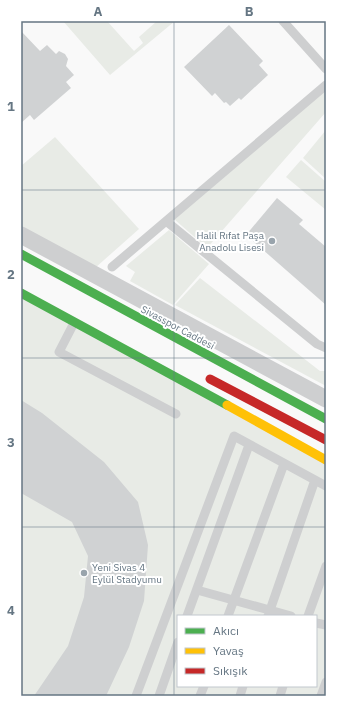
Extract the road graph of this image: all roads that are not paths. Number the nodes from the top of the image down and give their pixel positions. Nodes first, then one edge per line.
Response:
1 (283, 21) edge
2 (326, 69) edge
3 (326, 85) edge
4 (166, 221) junction
5 (21, 235) edge
6 (21, 254) edge
7 (112, 267) dead end
8 (21, 293) edge
9 (74, 323) junction
10 (326, 348) edge
11 (201, 374) dead end
12 (326, 399) edge
13 (176, 414) dead end
14 (326, 419) edge
15 (326, 440) edge
16 (249, 445) junction
17 (326, 460) edge
18 (284, 464) junction
19 (315, 480) junction
20 (326, 486) edge
21 (326, 566) edge
22 (197, 590) junction
23 (234, 601) junction
24 (269, 613) edge
25 (188, 615) edge
26 (228, 615) edge
27 (283, 615) edge
28 (308, 615) edge
29 (177, 645) edge
30 (326, 682) edge
31 (136, 696) edge
32 (159, 696) edge
33 (321, 696) edge

1 - 2 lane
3 - 4 lane
4 - 7 lane
4 - 10 lane
5 - 12 street
6 - 14 street, Sivasspor Caddesi
8 - 9 street
9 - 13 lane
9 - 17 street
11 - 15 street
16 - 18 lane
16 - 22 lane
16 - 31 lane
18 - 19 lane
18 - 23 lane
19 - 20 lane
19 - 24 lane
21 - 28 lane
22 - 23 lane
22 - 25 lane
23 - 24 lane
23 - 26 lane
24 - 27 lane
29 - 32 lane
30 - 33 lane

